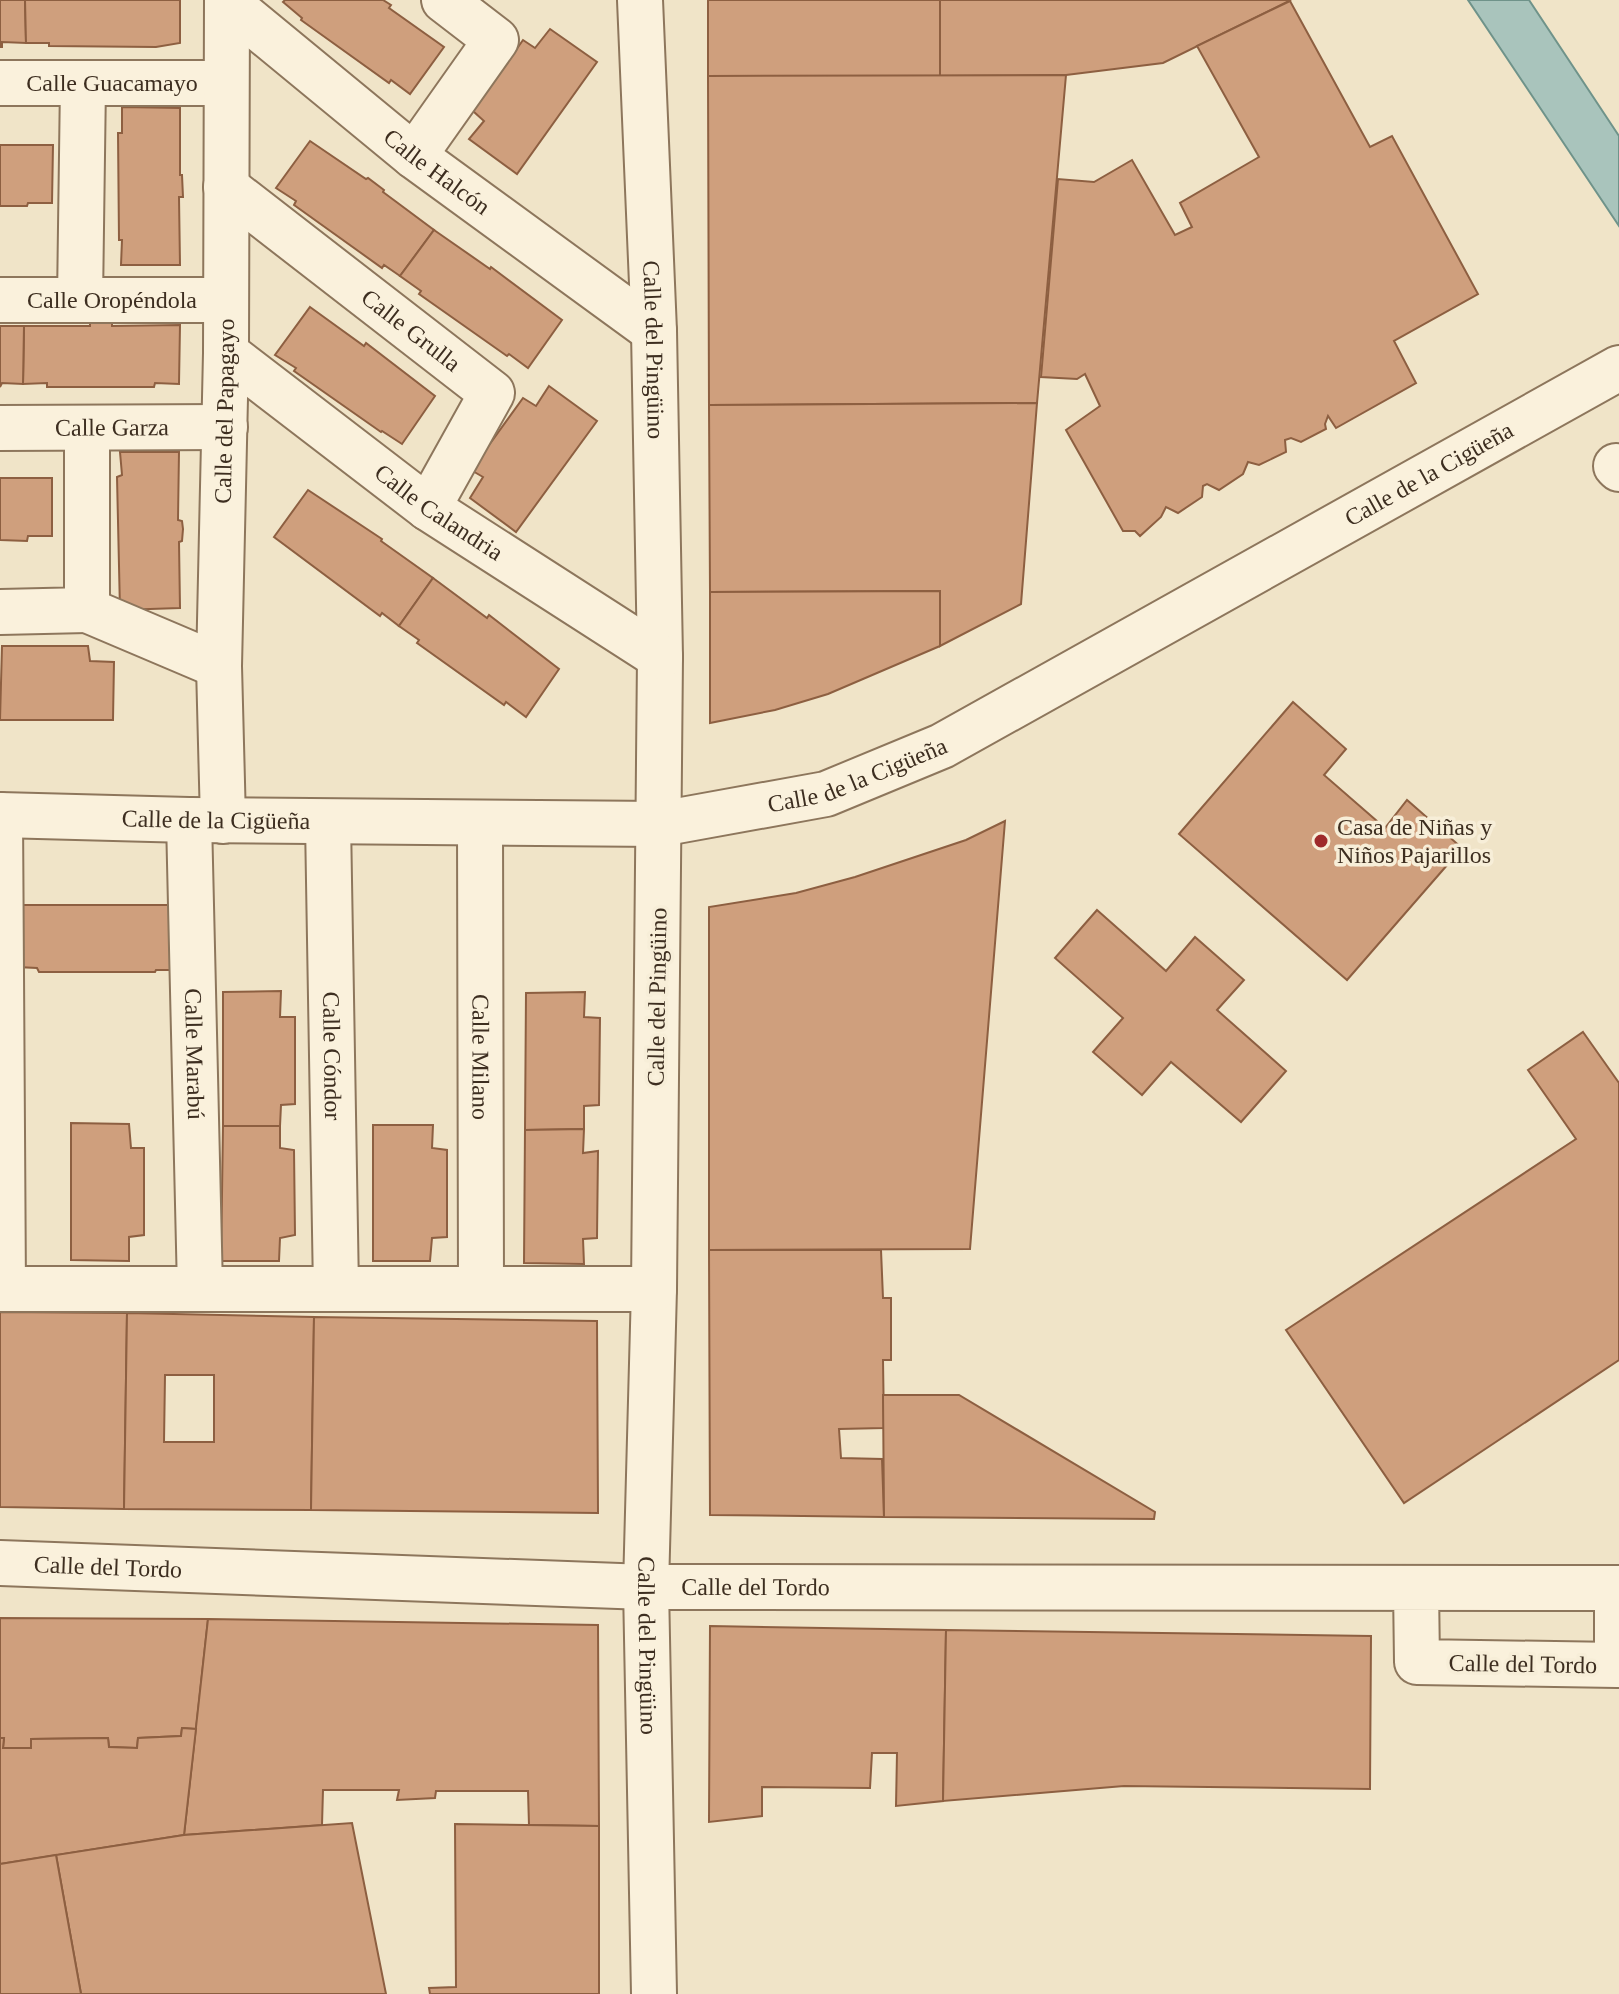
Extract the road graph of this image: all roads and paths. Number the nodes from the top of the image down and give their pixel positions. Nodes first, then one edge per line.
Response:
1 (444, 0) edge
2 (640, 0) edge
3 (227, 1) edge
4 (0, 83) edge
5 (83, 83) junction
6 (226, 83) junction
7 (414, 156) junction
8 (226, 187) junction
9 (0, 300) edge
10 (80, 300) junction
11 (226, 300) junction
12 (654, 331) junction
13 (226, 353) junction
14 (1619, 368) edge
15 (225, 427) junction
16 (0, 428) edge
17 (87, 428) junction
18 (428, 508) junction
19 (87, 610) junction
20 (0, 612) edge
21 (660, 657) junction
22 (219, 666) junction
23 (0, 815) edge
24 (206, 820) junction
25 (328, 822) junction
26 (480, 823) junction
27 (660, 824) junction
28 (2, 1289) edge
29 (200, 1289) junction
30 (336, 1289) junction
31 (481, 1289) junction
32 (654, 1289) junction
33 (0, 1563) edge
34 (646, 1587) junction
35 (1416, 1588) dead end
36 (654, 1994) edge

1 - 7 street
2 - 12 street, Calle del Pingüino
3 - 6 street, Calle del Papagayo
3 - 7 street, Calle Halcón
4 - 5 street, Calle Guacamayo
5 - 6 street, Calle Guacamayo
5 - 10 street
6 - 8 street, Calle del Papagayo
7 - 12 street, Calle Halcón
8 - 11 street, Calle del Papagayo
8 - 18 street, Calle Grulla
9 - 10 street, Calle Oropéndola
10 - 11 street, Calle Oropéndola
11 - 13 street, Calle del Papagayo
12 - 21 street, Calle del Pingüino
13 - 15 street, Calle del Papagayo
13 - 18 street, Calle Calandria
14 - 27 street, Calle de la Cigüeña
15 - 17 street, Calle Garza
15 - 22 street, Calle del Papagayo
16 - 17 street, Calle Garza
17 - 19 street
18 - 21 street, Calle Calandria
19 - 20 street
19 - 22 street
21 - 27 street, Calle del Pingüino
22 - 24 street, Calle del Papagayo
23 - 24 street, Calle de la Cigüeña
23 - 28 street
24 - 25 street, Calle de la Cigüeña
24 - 29 street, Calle Marabú
25 - 26 street, Calle de la Cigüeña
25 - 30 street, Calle Cóndor
26 - 27 street, Calle de la Cigüeña
26 - 31 street, Calle Milano
27 - 32 street, Calle del Pingüino
28 - 29 street
29 - 30 street
30 - 31 street
31 - 32 street
32 - 34 street, Calle del Pingüino
33 - 34 street, Calle del Tordo
34 - 35 street, Calle del Tordo
34 - 36 street, Calle del Pingüino

